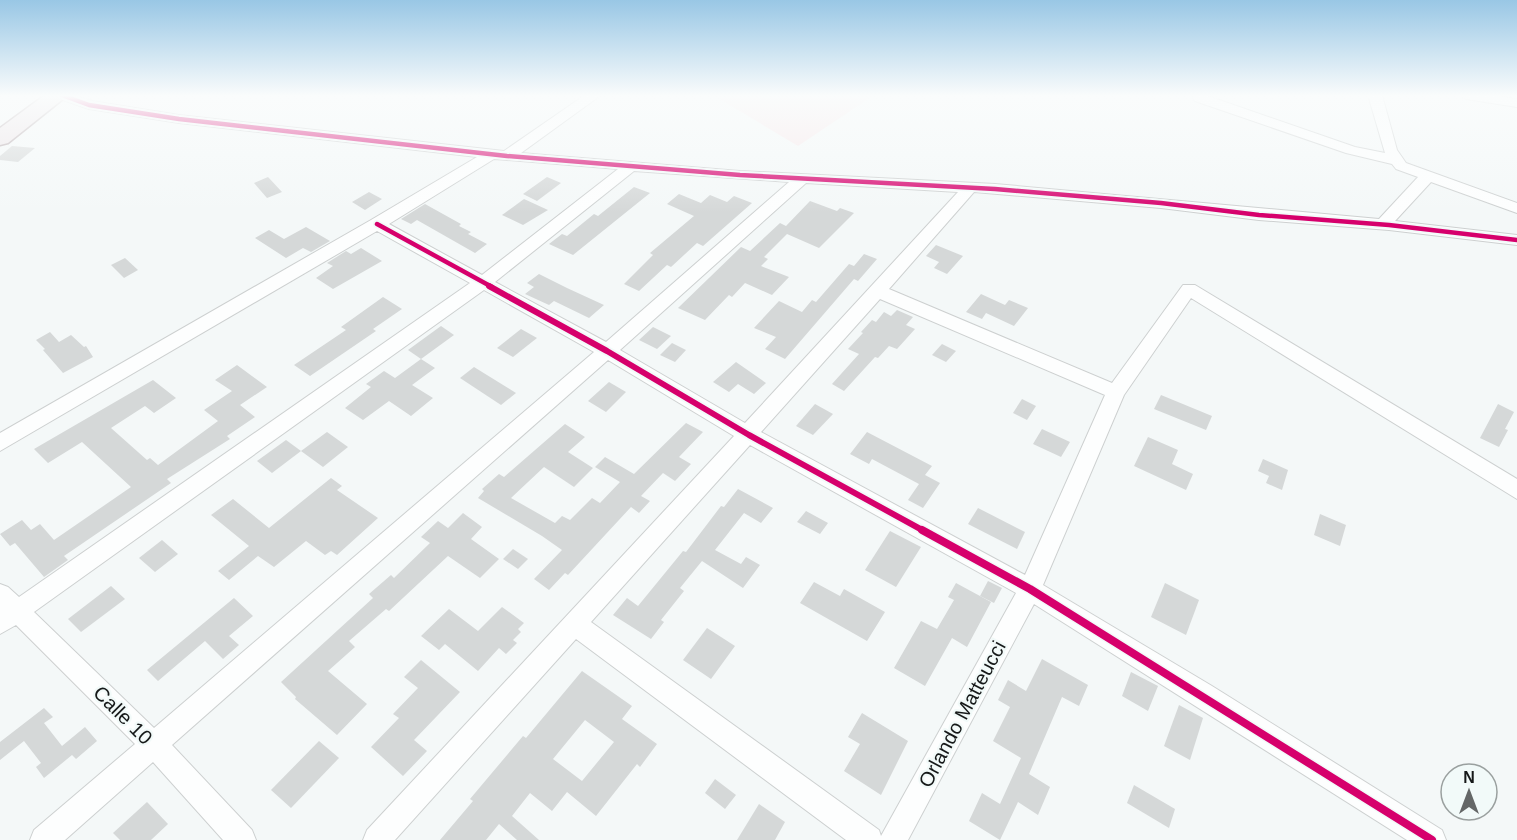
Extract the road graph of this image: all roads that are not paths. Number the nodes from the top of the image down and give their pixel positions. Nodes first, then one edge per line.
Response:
1 (317, 134) edge
2 (532, 134) edge
3 (1305, 134) edge
4 (1387, 134) edge
5 (499, 155) junction
6 (1395, 160) junction
7 (630, 166) junction
8 (1428, 177) junction
9 (802, 179) junction
10 (970, 188) junction
11 (1517, 208) edge
12 (377, 224) junction
13 (1389, 225) junction
14 (1517, 240) edge
15 (482, 283) junction
16 (878, 291) junction
17 (607, 351) junction
18 (1116, 392) junction
19 (749, 435) junction
20 (0, 443) edge
21 (1517, 490) edge
22 (1030, 589) junction
23 (6, 609) edge
24 (573, 623) junction
25 (153, 744) junction
26 (44, 840) edge
27 (242, 840) edge
28 (377, 840) edge
29 (869, 840) edge
30 (893, 840) edge
31 (1432, 840) edge

1 - 5 street
2 - 5 street
3 - 6 street
4 - 6 street
5 - 7 street
5 - 12 street
6 - 8 street
7 - 9 street
7 - 15 street
8 - 11 street
8 - 13 street
9 - 10 street
9 - 17 street
10 - 13 street
10 - 16 street
12 - 15 street
12 - 20 street
13 - 14 street
15 - 17 street
15 - 23 street
16 - 18 street
16 - 19 street
17 - 19 street
17 - 25 street
18 - 21 street, Orlando Matteucci
18 - 22 street, Orlando Matteucci
19 - 22 street
19 - 24 street
22 - 30 street, Orlando Matteucci
22 - 31 street
23 - 25 street, Calle 10
24 - 28 street
24 - 29 street
25 - 26 street
25 - 27 street, Calle 10

